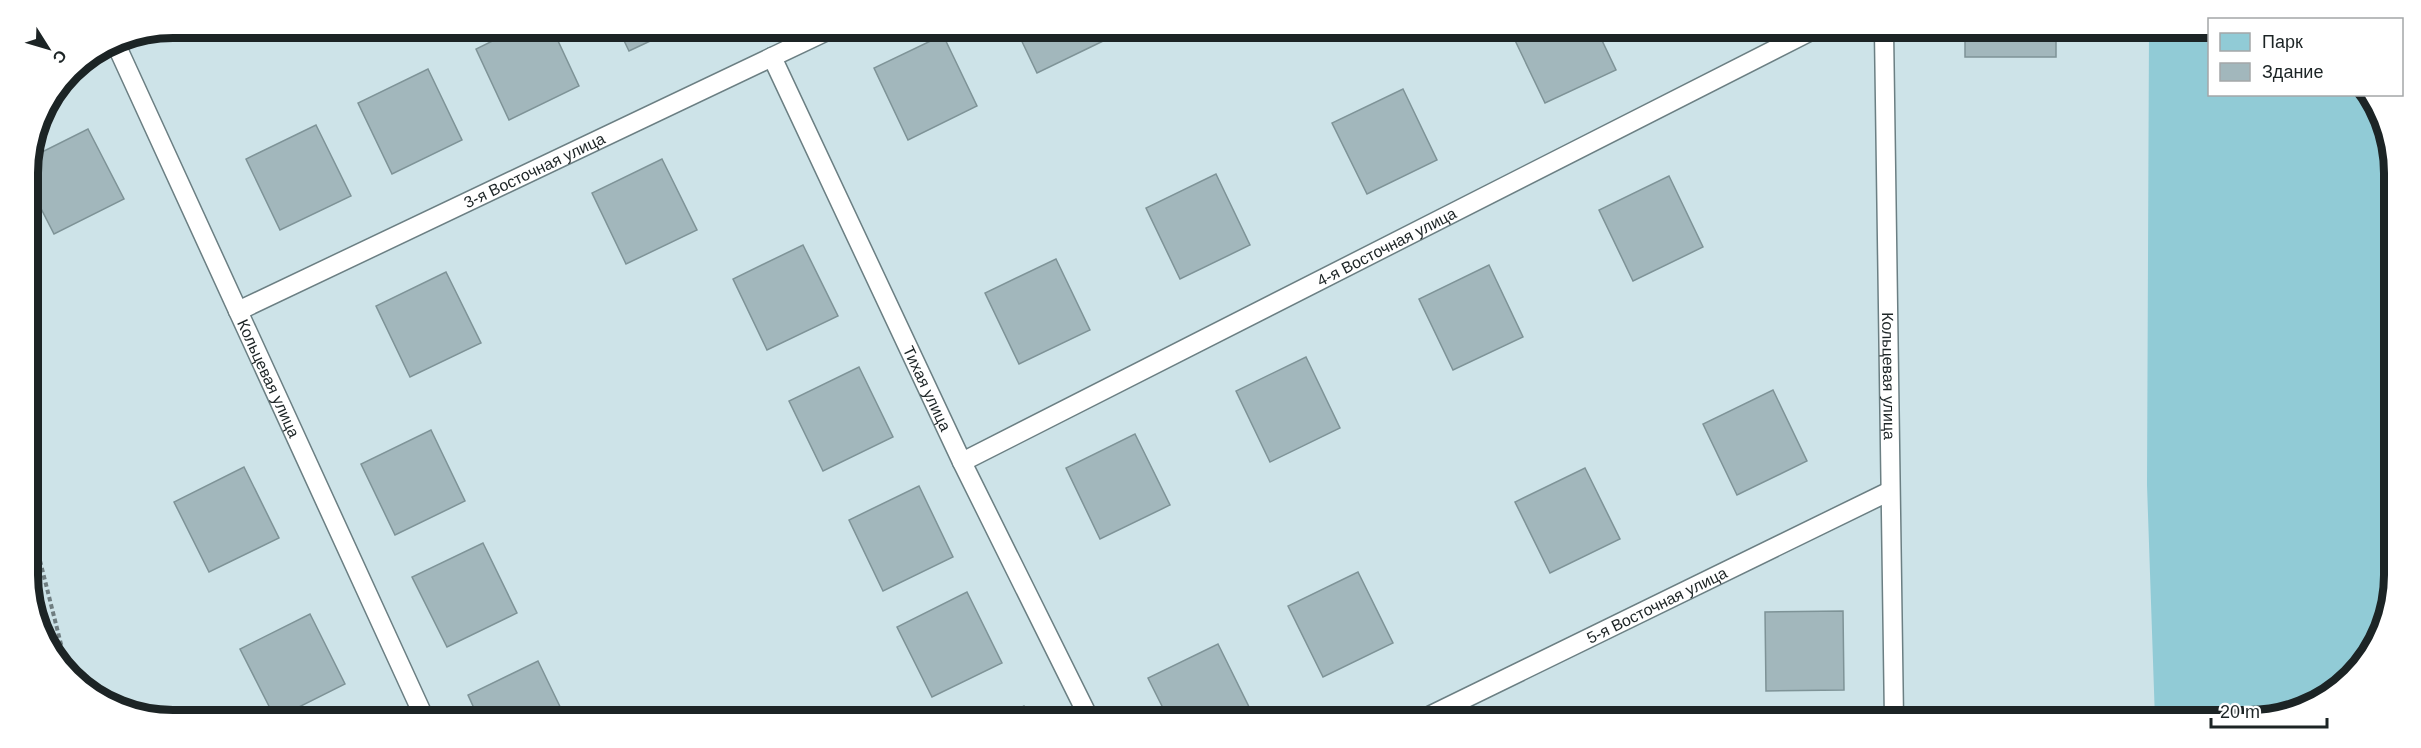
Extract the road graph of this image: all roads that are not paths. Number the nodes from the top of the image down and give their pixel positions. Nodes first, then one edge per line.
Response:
1 (811, 38) edge
2 (1797, 38) edge
3 (1884, 38) edge
4 (118, 49) edge
5 (772, 57) junction
6 (238, 311) junction
7 (962, 462) junction
8 (1890, 491) junction
9 (421, 710) edge
10 (1085, 710) edge
11 (1442, 710) edge
12 (1894, 710) edge

1 - 5 lane, 3-я Восточная улица
2 - 7 lane, 4-я Восточная улица
3 - 8 lane, Кольцевая улица
4 - 6 lane, Кольцевая улица
5 - 6 lane, 3-я Восточная улица
5 - 7 lane, Тихая улица
6 - 9 lane, Кольцевая улица
7 - 10 lane, Тихая улица
8 - 11 lane, 5-я Восточная улица
8 - 12 lane, Кольцевая улица

